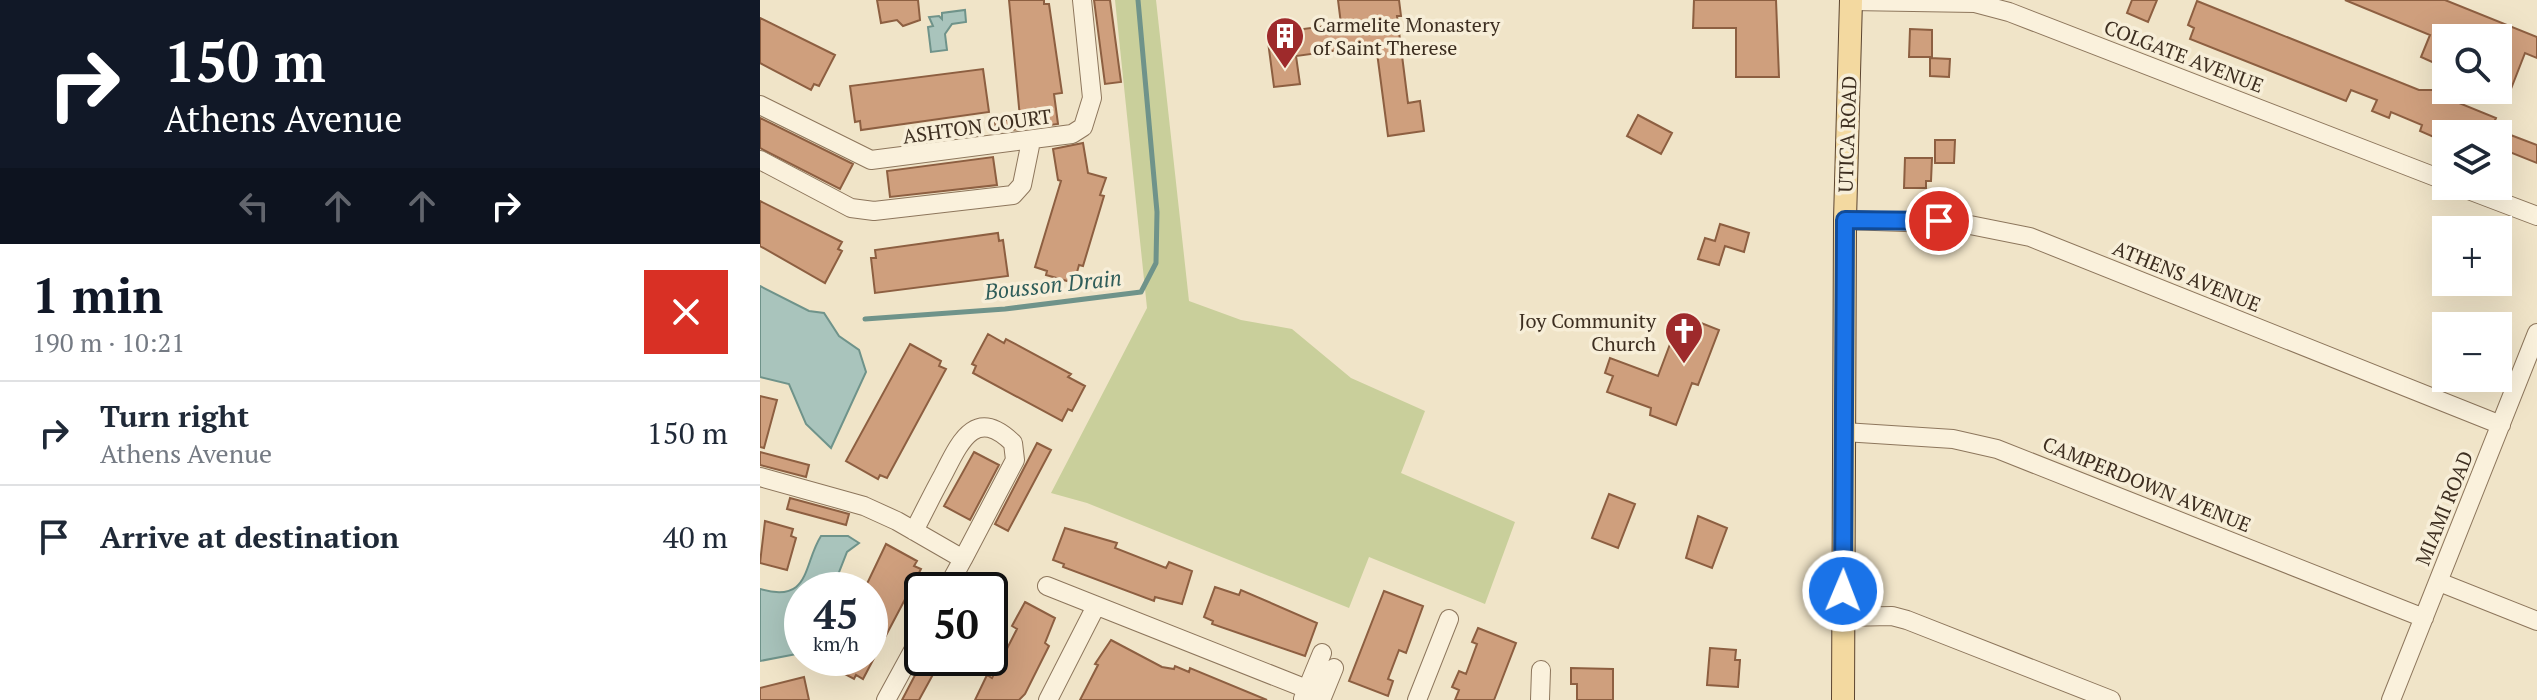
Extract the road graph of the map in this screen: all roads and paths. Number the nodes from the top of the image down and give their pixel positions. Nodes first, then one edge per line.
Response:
1 (1082, 0) edge
2 (1851, 0) edge
3 (760, 105) edge
4 (1031, 141) junction
5 (760, 160) edge
6 (2432, 176) edge
7 (2495, 200) edge
8 (2537, 216) edge
9 (1845, 220) junction
10 (2537, 333) edge
11 (2501, 425) junction
12 (1844, 432) junction
13 (760, 477) edge
14 (914, 531) junction
15 (963, 559) junction
16 (956, 572) edge
17 (2439, 582) junction
18 (1047, 586) dead end
19 (1096, 606) junction
20 (1843, 617) junction
21 (2424, 618) junction
22 (1449, 619) dead end
23 (2537, 621) edge
24 (1328, 660) dead end
25 (904, 667) edge
26 (1541, 670) dead end
27 (1317, 697) edge
28 (886, 700) edge
29 (1048, 700) edge
30 (1417, 700) edge
31 (1540, 700) edge
32 (1843, 700) edge
33 (2111, 700) edge
34 (2391, 700) edge

1 - 4 street, ASHTON COURT
2 - 6 street, COLGATE AVENUE
2 - 9 main road, UTICA ROAD
3 - 4 street, ASHTON COURT
4 - 5 street
7 - 8 street
9 - 11 street, ATHENS AVENUE
9 - 12 main road, UTICA ROAD
10 - 11 street, MIAMI ROAD
11 - 17 street, MIAMI ROAD
12 - 20 main road, UTICA ROAD
12 - 21 street, CAMPERDOWN AVENUE
13 - 14 street
14 - 15 street
14 - 15 street
15 - 16 street
17 - 21 street, MIAMI ROAD
17 - 23 street
18 - 19 street
19 - 27 street
19 - 29 street
20 - 32 main road, UTICA ROAD
20 - 33 street
21 - 34 street, MIAMI ROAD
22 - 30 street
24 - 27 street
25 - 28 street
26 - 31 street

